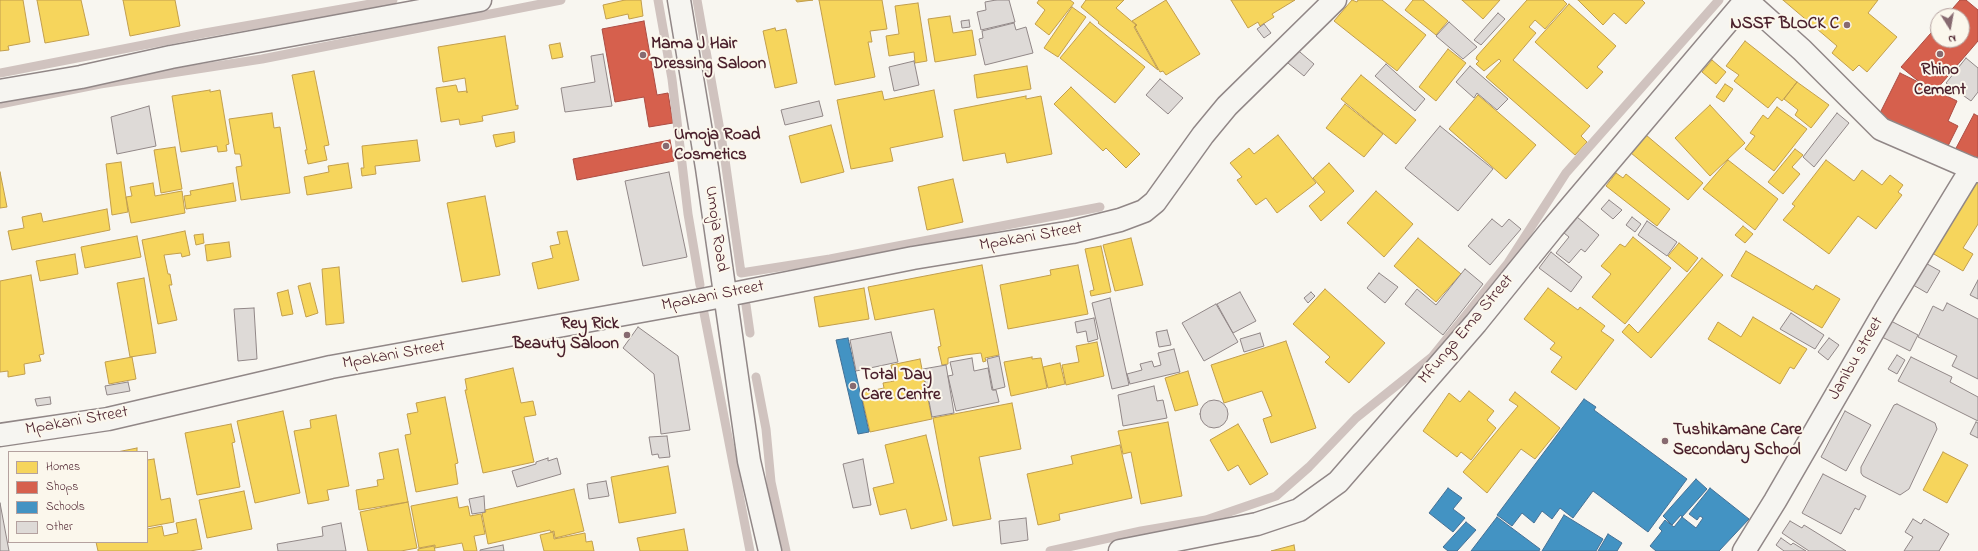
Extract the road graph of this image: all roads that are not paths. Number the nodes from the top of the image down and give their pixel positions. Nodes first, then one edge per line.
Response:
1 (480, 0) edge
2 (680, 0) edge
3 (1335, 0) edge
4 (1746, 0) edge
5 (0, 91) edge
6 (1975, 170) edge
7 (724, 294) junction
8 (0, 435) edge
9 (770, 551) edge
10 (1120, 551) edge
11 (1744, 551) edge

1 - 5 street
2 - 7 street, Umoja Road
3 - 7 street, Mpakani Street
4 - 6 street
4 - 10 street, Mfunga Ema Street
6 - 11 street, Janibu street
7 - 8 street, Mpakani Street
7 - 9 street, Umoja Road

